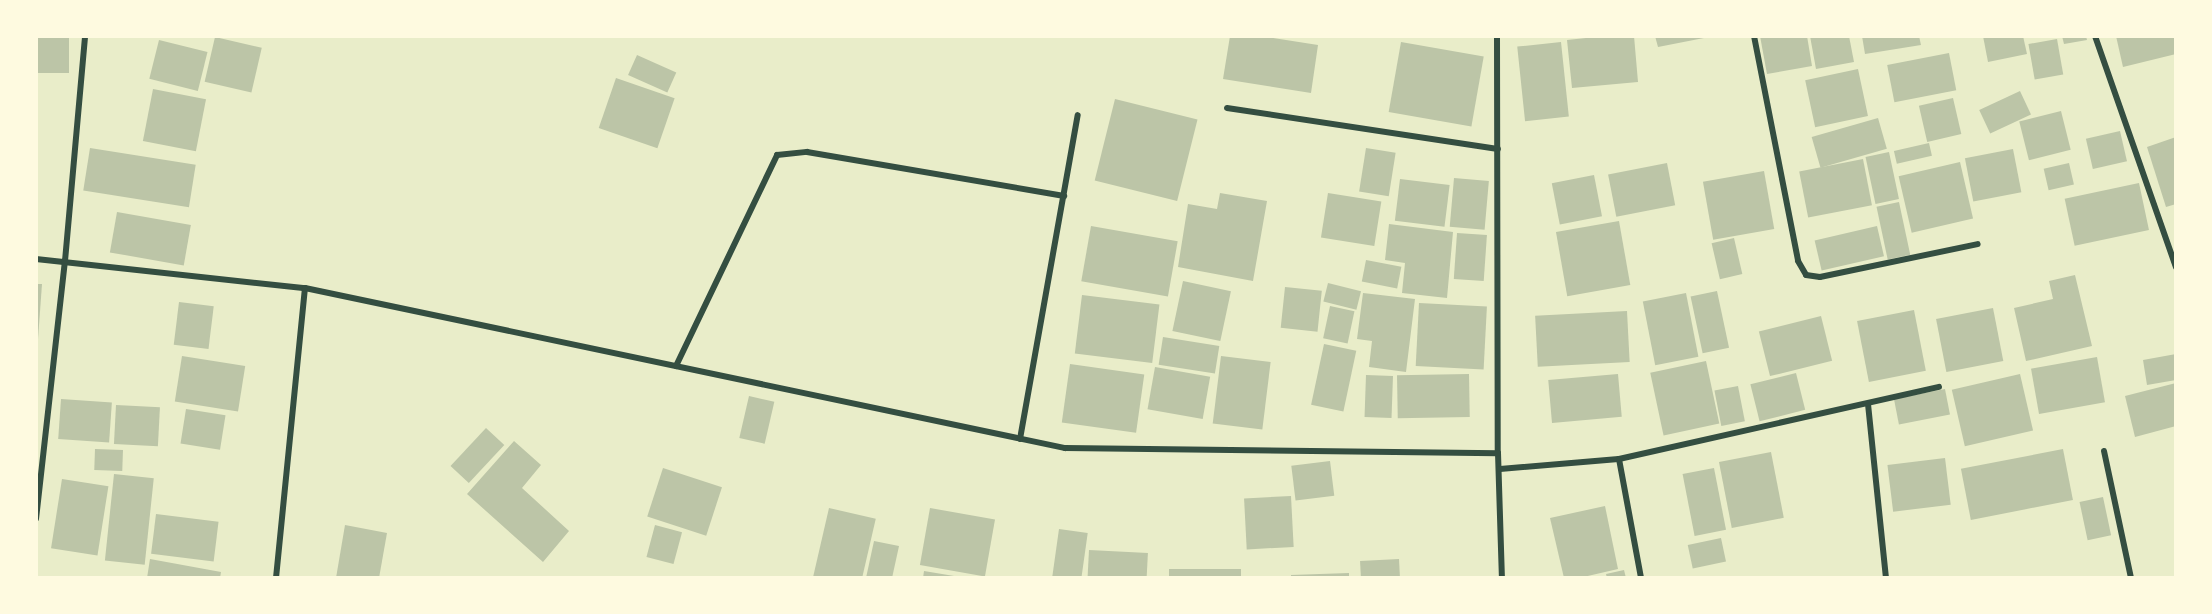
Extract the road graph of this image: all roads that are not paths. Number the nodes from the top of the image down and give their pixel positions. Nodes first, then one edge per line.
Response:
1 (85, 36) edge
2 (1497, 36) edge
3 (1754, 36) edge
4 (2095, 36) edge
5 (1227, 108) dead end
6 (1078, 115) dead end
7 (1498, 150) junction
8 (1064, 196) junction
9 (1978, 244) dead end
10 (36, 259) edge
11 (65, 261) junction
12 (2176, 267) edge
13 (305, 288) junction
14 (676, 366) junction
15 (1940, 387) dead end
16 (1868, 404) junction
17 (1020, 439) junction
18 (2103, 451) dead end
19 (1498, 453) junction
20 (1619, 459) junction
21 (1500, 469) junction
22 (36, 519) edge
23 (276, 578) edge
24 (1502, 578) edge
25 (1641, 578) edge
26 (1886, 578) edge
27 (2131, 578) edge

1 - 11 street
2 - 7 street
3 - 9 street
4 - 12 street
5 - 7 street
6 - 8 street
7 - 19 street
8 - 14 street
8 - 17 street
10 - 11 street
11 - 13 street
11 - 22 street
13 - 14 street
13 - 23 street
14 - 17 street
15 - 16 street
16 - 20 street
16 - 26 street
17 - 19 street
18 - 27 street
19 - 21 street
20 - 21 street
20 - 25 street
21 - 24 street

